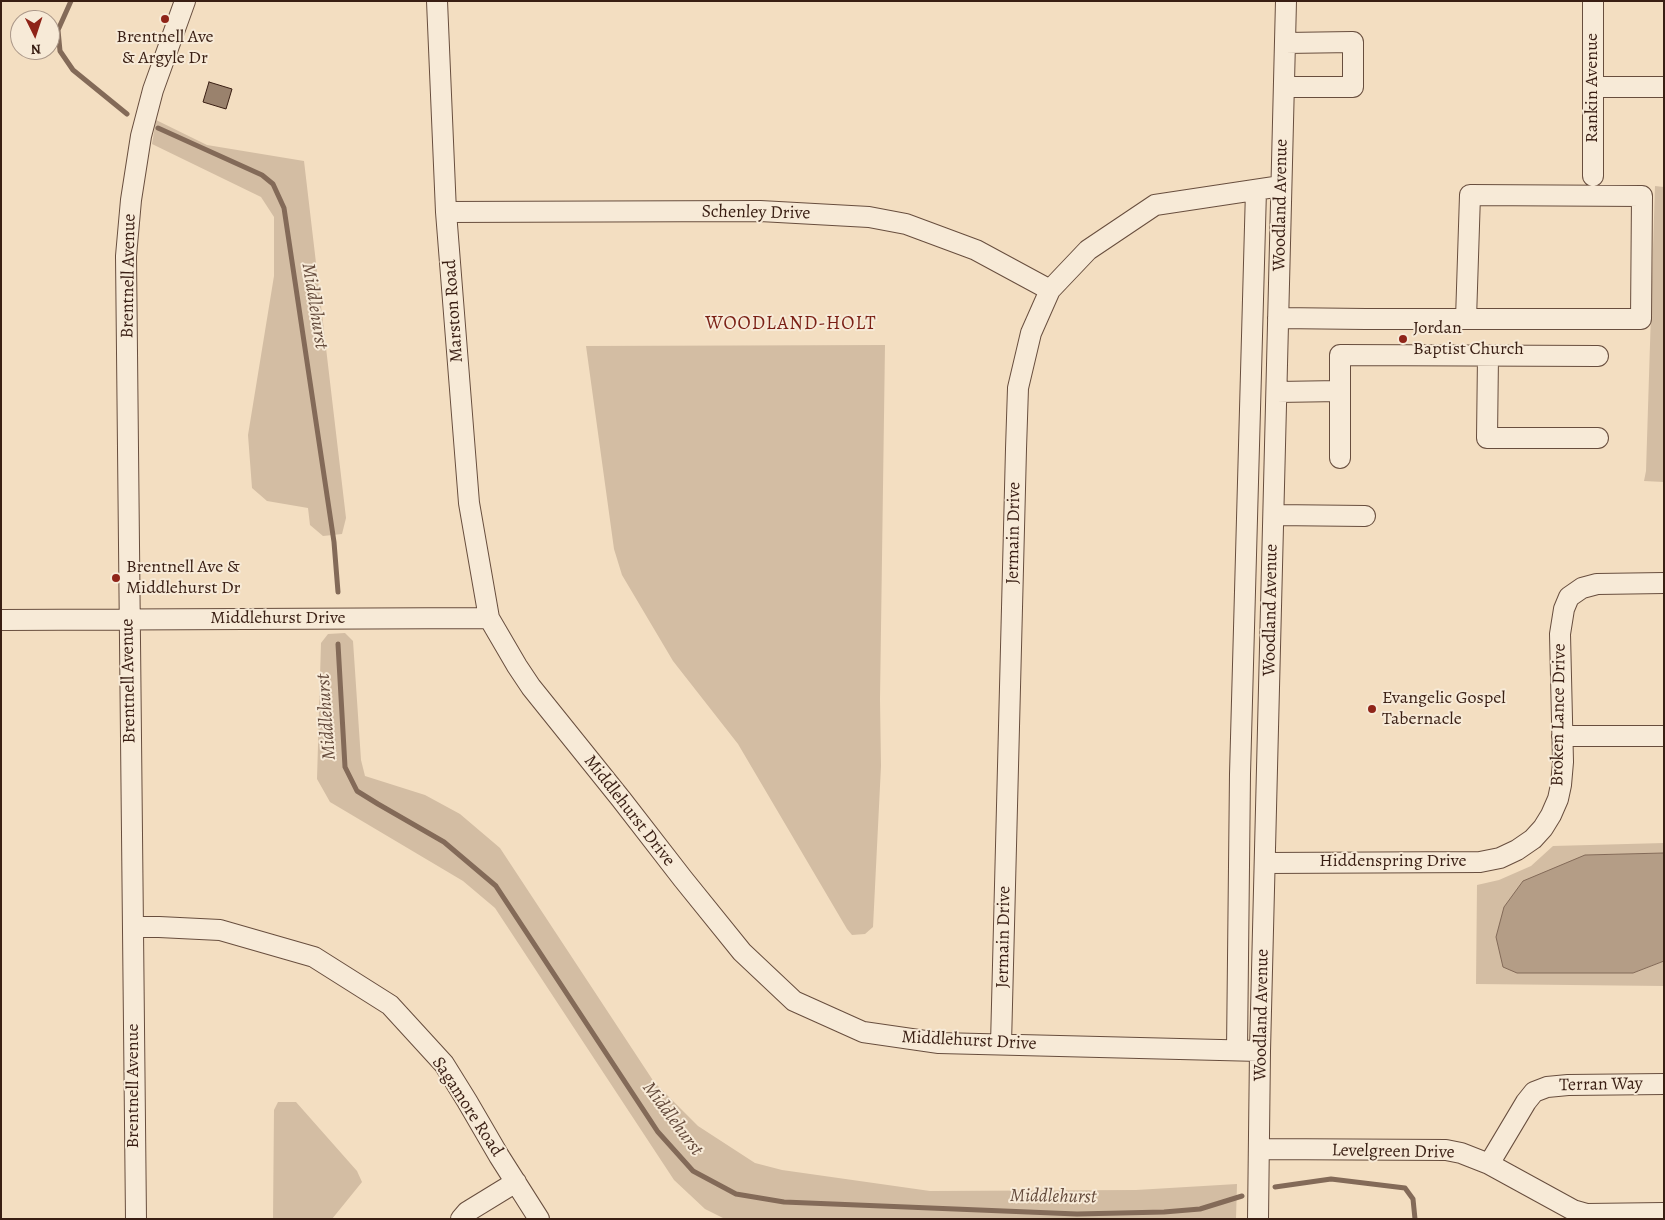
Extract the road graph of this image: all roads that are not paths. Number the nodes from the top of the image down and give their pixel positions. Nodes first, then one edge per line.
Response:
1 (184, 1) edge
2 (437, 1) edge
3 (1286, 1) edge
4 (1593, 1) edge
5 (1285, 43) junction
6 (1284, 87) junction
7 (1594, 87) junction
8 (1664, 87) edge
9 (1593, 176) dead end
10 (1281, 186) junction
11 (1256, 190) junction
12 (446, 212) junction
13 (1050, 290) junction
14 (1278, 318) junction
15 (1466, 319) junction
16 (1488, 356) junction
17 (1598, 356) dead end
18 (1340, 391) junction
19 (1277, 392) junction
20 (1598, 438) dead end
21 (1340, 458) dead end
22 (1274, 515) junction
23 (1365, 516) dead end
24 (1664, 582) edge
25 (490, 618) junction
26 (129, 619) junction
27 (1, 620) edge
28 (1562, 736) junction
29 (1664, 736) edge
30 (1517, 850) joint
31 (1266, 862) junction
32 (133, 927) junction
33 (1001, 1044) junction
34 (1236, 1050) junction
35 (1260, 1051) junction
36 (1664, 1084) edge
37 (1259, 1149) junction
38 (1489, 1164) junction
39 (516, 1182) junction
40 (1664, 1213) edge
41 (136, 1219) edge
42 (461, 1219) edge
43 (539, 1219) edge
44 (1258, 1219) edge

1 - 26 street, Brentnell Avenue
2 - 12 street, Marston Road
3 - 5 street, Woodland Avenue
4 - 7 street, Rankin Avenue
5 - 6 street, Woodland Avenue
5 - 6 street
6 - 10 street, Woodland Avenue
7 - 8 street
7 - 9 street, Rankin Avenue
10 - 11 street, Jermain Drive
10 - 14 street, Woodland Avenue
11 - 13 street, Jermain Drive
11 - 34 street
12 - 13 street, Schenley Drive
12 - 25 street, Marston Road
13 - 33 street, Jermain Drive
14 - 15 street
14 - 19 street, Woodland Avenue
15 - 15 street
16 - 17 street
16 - 18 street
16 - 20 street
18 - 19 street
18 - 21 street
19 - 22 street, Woodland Avenue
22 - 23 street
22 - 31 street, Woodland Avenue
24 - 28 street, Broken Lance Drive
25 - 26 street, Middlehurst Drive
25 - 33 street, Middlehurst Drive
26 - 27 street, Middlehurst Drive
26 - 32 street, Brentnell Avenue
28 - 29 street
28 - 30 street, Broken Lance Drive
30 - 31 street, Hiddenspring Drive
31 - 35 street, Woodland Avenue
32 - 39 street, Sagamore Road
32 - 41 street, Brentnell Avenue
33 - 34 street, Middlehurst Drive
34 - 35 street, Middlehurst Drive
35 - 37 street, Woodland Avenue
36 - 38 street, Terran Way
37 - 38 street, Levelgreen Drive
37 - 44 street, Woodland Avenue
38 - 40 street, Levelgreen Drive
39 - 42 street
39 - 43 street, Sagamore Road

